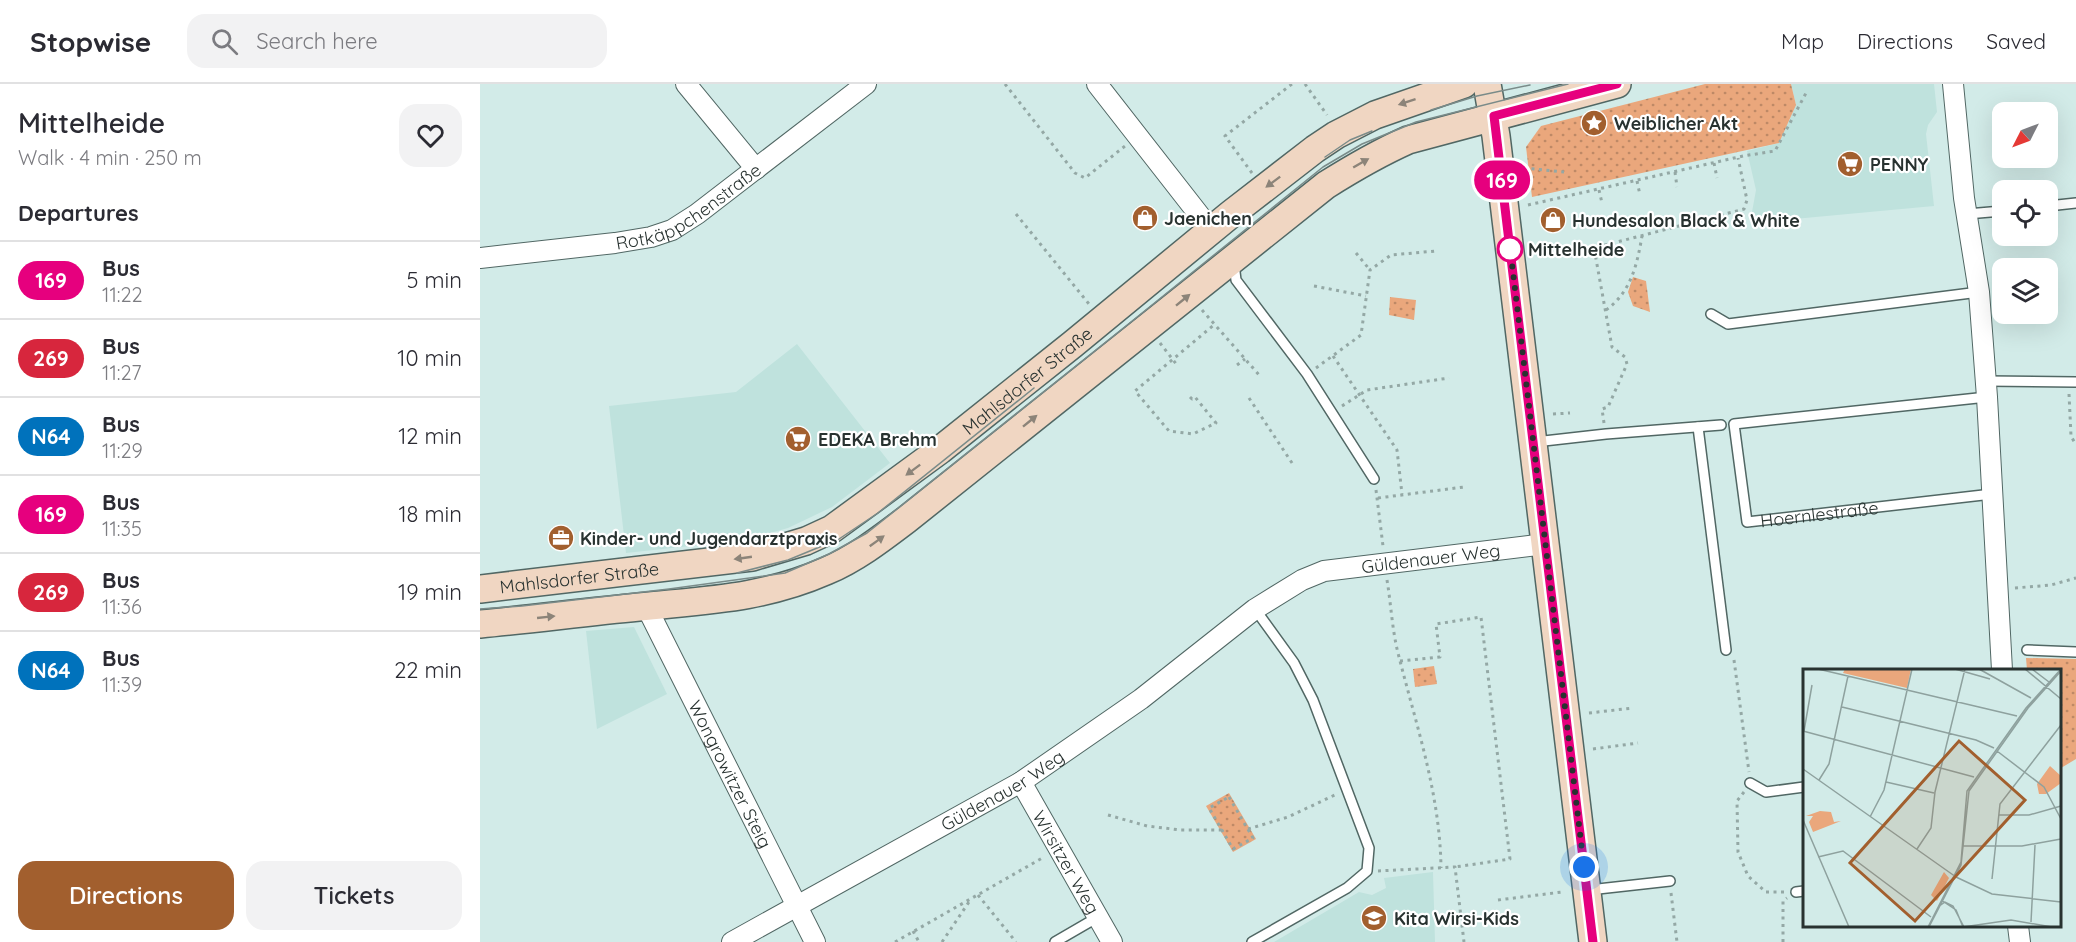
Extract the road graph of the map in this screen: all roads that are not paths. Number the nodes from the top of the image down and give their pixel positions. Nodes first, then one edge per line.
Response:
1 (686, 84) edge
2 (866, 84) edge
3 (1097, 84) edge
4 (1464, 84) edge
5 (1487, 84) edge
6 (1617, 84) edge
7 (1953, 84) edge
8 (1494, 116) junction
9 (756, 169) junction
10 (2076, 203) edge
11 (2058, 205) edge
12 (1992, 212) edge
13 (1967, 214) junction
14 (1211, 230) junction
15 (480, 258) edge
16 (1234, 259) junction
17 (1979, 292) junction
18 (1711, 314) dead end
19 (2072, 382) edge
20 (1986, 389) junction
21 (1721, 425) dead end
22 (1698, 428) junction
23 (1533, 442) junction
24 (1374, 479) road end
25 (1992, 494) junction
26 (1545, 544) junction
27 (641, 571) junction
28 (480, 589) edge
29 (646, 606) junction
30 (1255, 609) junction
31 (480, 624) edge
32 (1726, 650) road end
33 (2027, 650) dead end
34 (2076, 652) edge
35 (2002, 669) edge
36 (1021, 782) junction
37 (1750, 783) road end
38 (1803, 787) edge
39 (1670, 881) road end
40 (1574, 891) junction
41 (797, 906) junction
42 (1098, 918) junction
43 (2018, 927) edge
44 (732, 942) edge
45 (815, 942) edge
46 (1055, 942) edge
47 (1112, 942) edge
48 (1252, 942) edge
49 (1593, 942) edge
50 (2020, 942) edge

1 - 9 street
2 - 9 street, Rotkäppchenstraße
3 - 14 street
4 -> 14 main road, Mahlsdorfer Straße
5 - 8 main road
6 - 8 main road, Mahlsdorfer Straße
7 - 13 street
16 -> 8 main road, Mahlsdorfer Straße
8 - 23 main road
9 - 15 street, Rotkäppchenstraße
10 - 11 lane
12 - 13 lane
13 - 17 street
14 - 16 main road
14 -> 27 main road, Mahlsdorfer Straße
16 - 24 lane
29 -> 16 main road, Mahlsdorfer Straße
17 - 18 lane
17 - 20 street
19 - 20 lane, Hoernlestraße
20 - 25 street
20 - 25 lane, Hoernlestraße
21 - 22 lane
22 - 23 lane
22 - 32 lane
23 - 26 main road
25 - 35 street
26 - 30 street, Güldenauer Weg
26 - 40 main road
27 - 28 main road, Mahlsdorfer Straße
27 - 29 main road
31 -> 29 main road, Mahlsdorfer Straße
29 - 41 street, Wongrowitzer Steig
30 - 36 street, Güldenauer Weg
30 - 48 lane
33 - 34 lane
36 - 41 street, Güldenauer Weg
36 - 42 street, Wirsitzer Weg
37 - 38 lane
39 - 40 lane
40 - 49 main road
41 - 44 street, Güldenauer Weg
41 - 45 street, Wongrowitzer Steig
42 - 46 lane
42 - 47 street, Wirsitzer Weg
43 - 50 street

